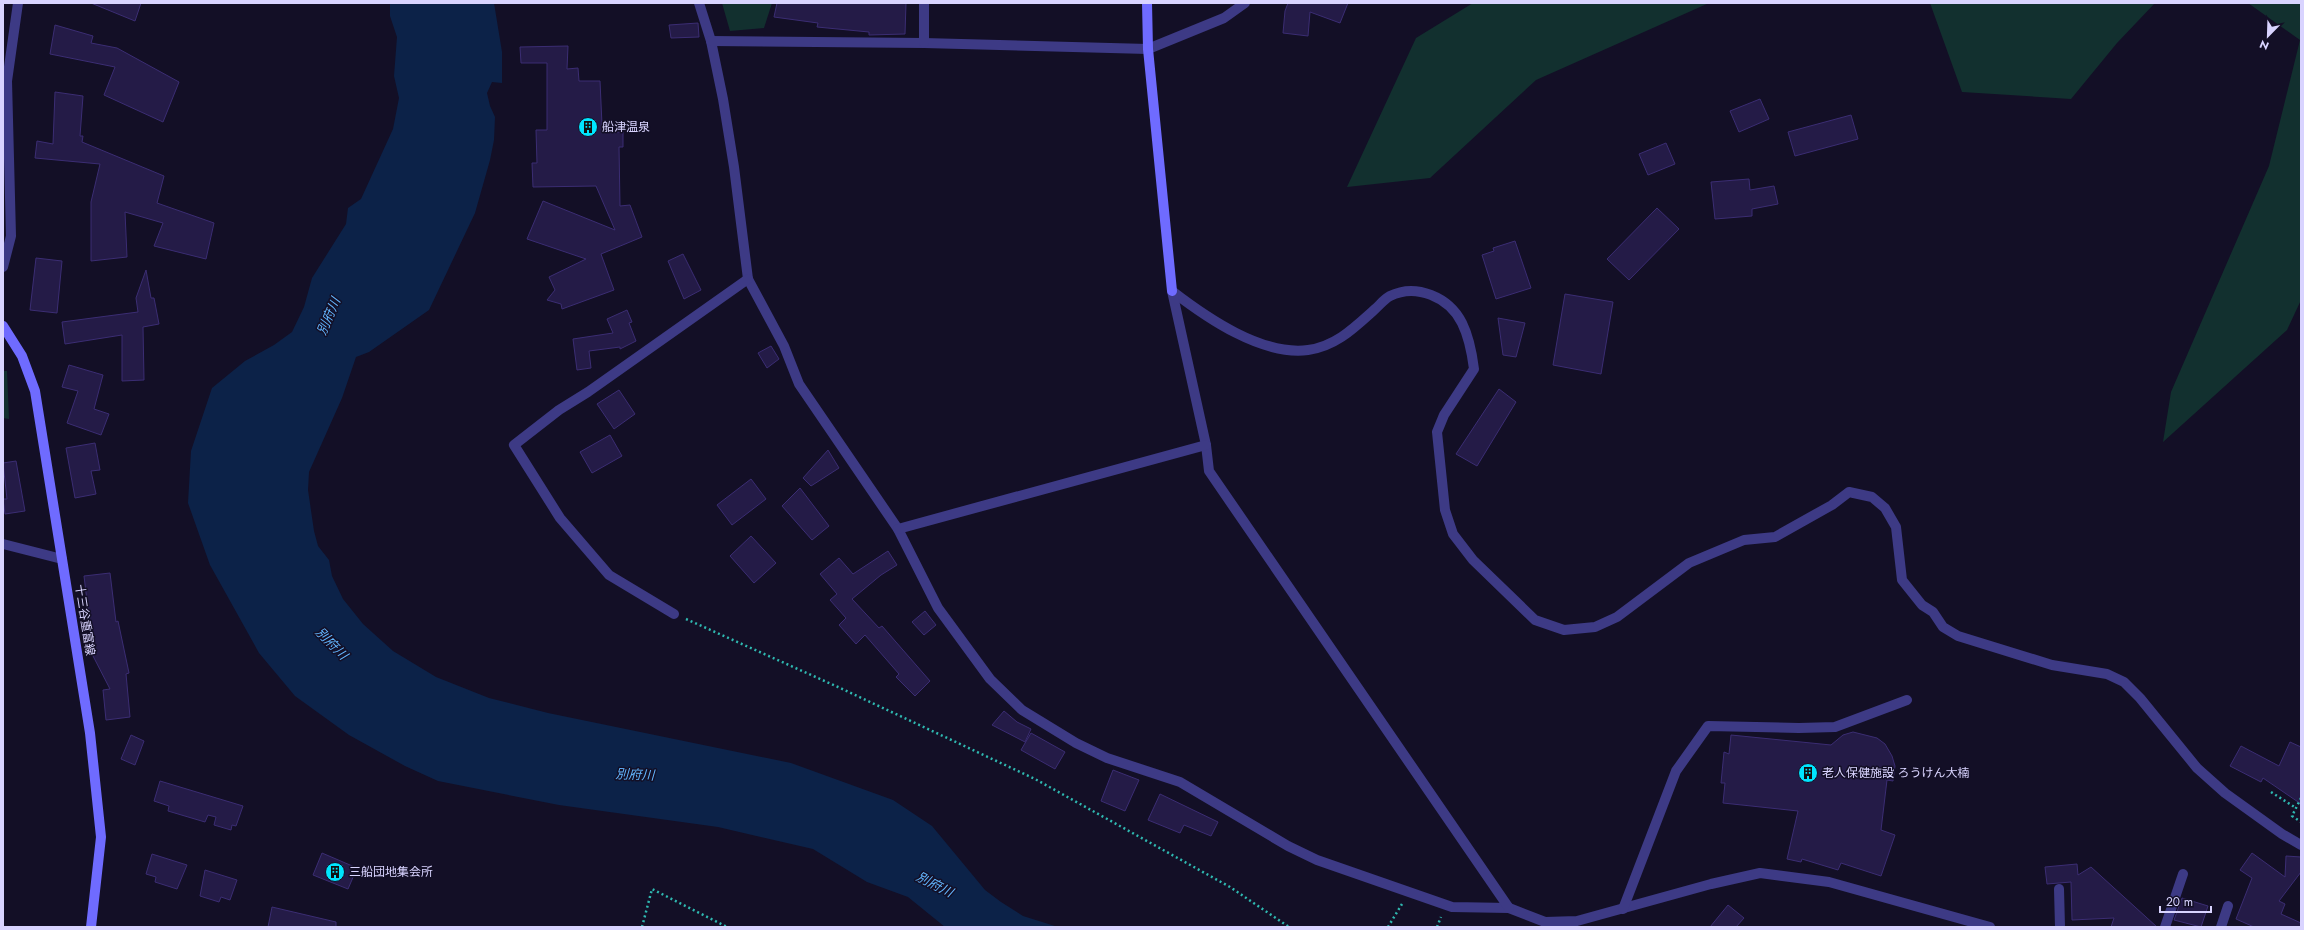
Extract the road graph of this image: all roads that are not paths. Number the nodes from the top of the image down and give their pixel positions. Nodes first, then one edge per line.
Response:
1 (18, 3) edge
2 (699, 3) edge
3 (924, 3) edge
4 (1147, 3) edge
5 (1245, 3) edge
6 (711, 41) junction
7 (924, 43) junction
8 (1148, 48) junction
9 (5, 81) edge
10 (3, 267) edge
11 (748, 279) junction
12 (1172, 291) junction
13 (3, 326) edge
14 (1206, 445) junction
15 (898, 529) junction
16 (3, 544) edge
17 (62, 559) junction
18 (674, 614) road end
19 (1907, 700) dead end
20 (2301, 845) edge
21 (2183, 874) dead end
22 (2059, 890) dead end
23 (2228, 906) dead end
24 (1509, 908) junction
25 (1623, 908) junction
26 (91, 927) edge
27 (1990, 927) edge
28 (2060, 927) edge
29 (2166, 927) edge
30 (2221, 927) edge

1 - 9 street
2 - 6 street
3 - 7 street
4 - 8 main road
5 - 8 street
6 - 7 street
6 - 11 street
7 - 8 street
8 - 12 main road
9 - 10 street
11 - 15 street
11 - 18 street
12 - 14 street
12 - 20 street
13 - 17 main road, 十三谷重富線
14 - 15 street
14 - 24 street
15 - 24 street
16 - 17 street
17 - 26 main road, 十三谷重富線
19 - 25 street
21 - 29 street
22 - 28 street
23 - 30 street
24 - 25 street
25 - 27 street

